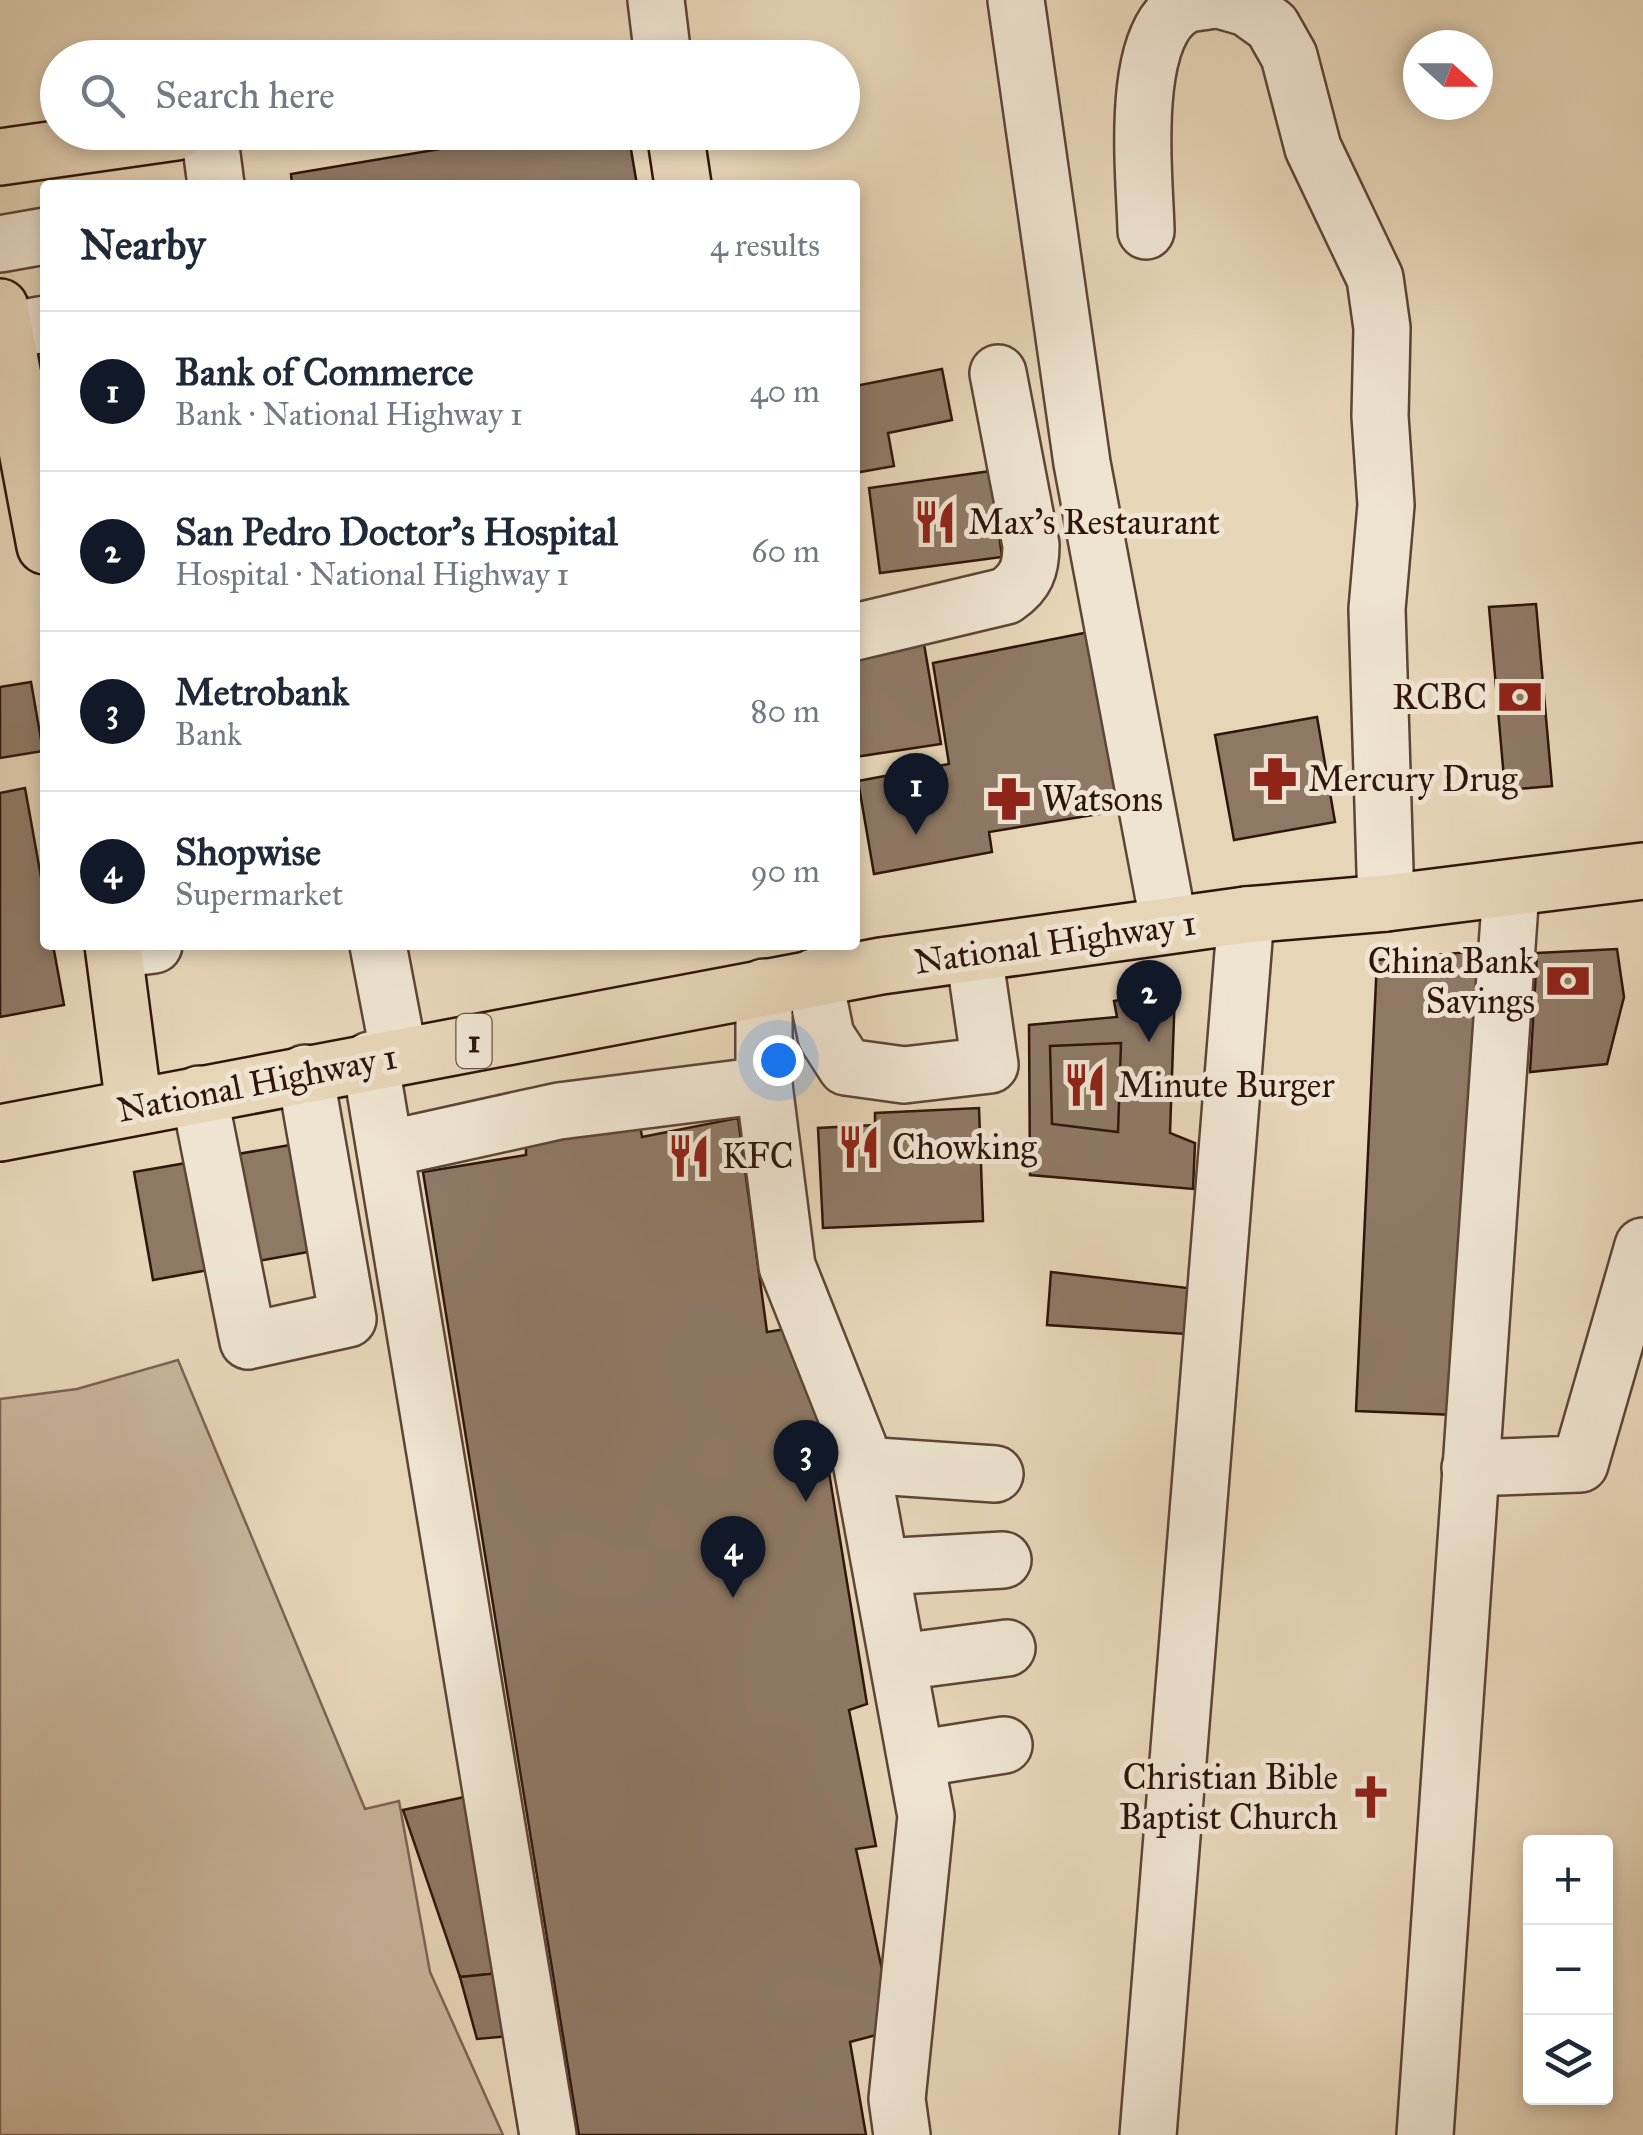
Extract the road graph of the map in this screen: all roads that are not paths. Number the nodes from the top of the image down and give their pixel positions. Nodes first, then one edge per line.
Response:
1 (656, 0) edge
2 (1016, 0) edge
3 (1217, 0) edge
4 (662, 40) edge
5 (49, 150) edge
6 (211, 150) edge
7 (677, 150) edge
8 (0, 157) edge
9 (215, 180) edge
10 (681, 180) edge
11 (1146, 230) dead end
12 (40, 237) edge
13 (0, 244) edge
14 (17, 321) edge
15 (998, 372) dead end
16 (40, 499) edge
17 (860, 631) edge
18 (1643, 871) edge
19 (1511, 889) junction
20 (1386, 903) junction
21 (1246, 915) junction
22 (1169, 926) junction
23 (127, 950) edge
24 (378, 950) edge
25 (974, 954) junction
26 (795, 970) edge
27 (384, 1058) junction
28 (305, 1073) junction
29 (764, 1085) junction
30 (200, 1094) junction
31 (134, 1106) junction
32 (0, 1133) edge
33 (387, 1149) junction
34 (1643, 1246) edge
35 (862, 1465) junction
36 (1470, 1468) junction
37 (995, 1474) dead end
38 (1003, 1560) dead end
39 (880, 1567) junction
40 (1007, 1648) dead end
41 (900, 1662) junction
42 (1004, 1745) dead end
43 (916, 1758) junction
44 (548, 2135) edge
45 (902, 2135) edge
46 (1148, 2135) edge
47 (1425, 2135) edge

1 - 4 street
2 - 22 street
3 - 11 street
3 - 20 street
5 - 8 main road
6 - 9 street
7 - 10 main road
12 - 13 street
14 - 16 main road
15 - 17 street
18 - 19 main road, National Highway 1 / 1
19 - 20 main road, National Highway 1 / 1
19 - 36 street
20 - 21 main road, National Highway 1 / 1
21 - 22 main road, National Highway 1 / 1
21 - 46 street
22 - 25 main road, National Highway 1 / 1
23 - 31 main road
24 - 27 street
25 - 26 main road, National Highway 1 / 1
25 - 26 street
26 - 27 main road, National Highway 1 / 1
26 - 29 street
27 - 28 main road, National Highway 1 / 1
27 - 33 street
28 - 30 main road, National Highway 1 / 1
28 - 30 street
29 - 33 street
29 - 35 street
30 - 31 main road, National Highway 1 / 1
31 - 32 main road, National Highway 1 / 1
33 - 44 street
34 - 36 street
35 - 37 street
35 - 39 street
36 - 47 street
38 - 39 street
39 - 41 street
40 - 41 street
41 - 43 street
42 - 43 street
43 - 45 street

